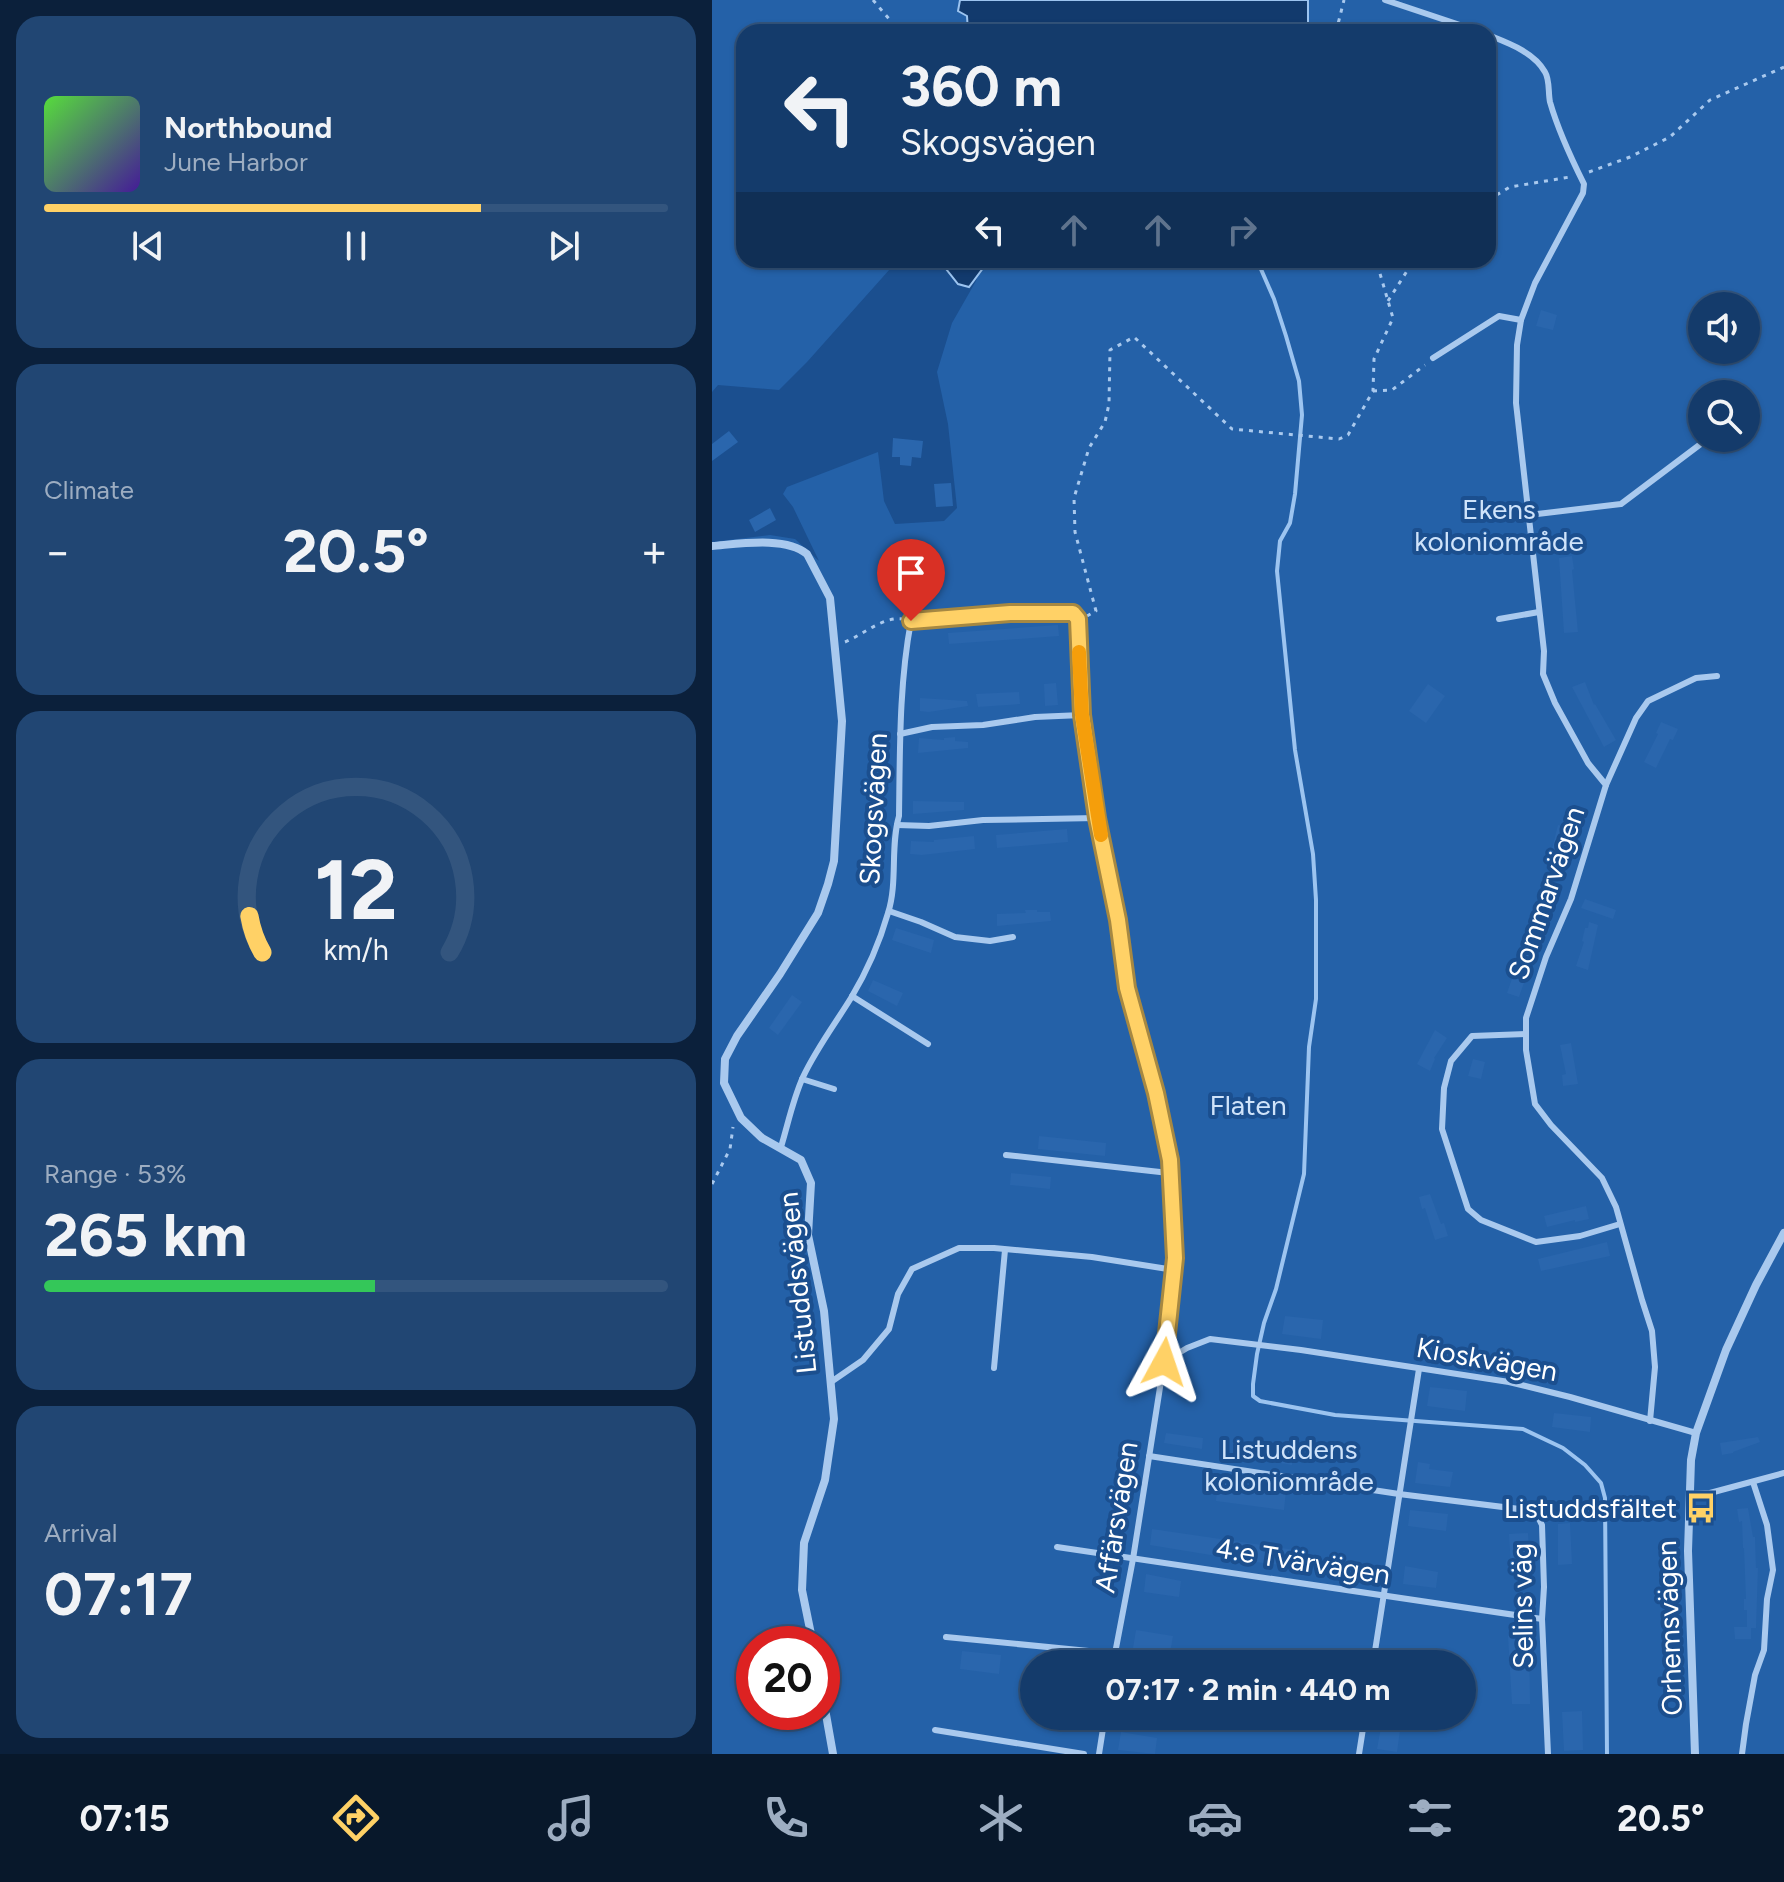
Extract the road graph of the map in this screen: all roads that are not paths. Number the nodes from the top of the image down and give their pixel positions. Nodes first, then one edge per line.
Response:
1 (1385, 0) edge
2 (1457, 24) edge
3 (1496, 38) edge
4 (1521, 320) junction
5 (1433, 358) road end
6 (1690, 452) edge
7 (1529, 515) junction
8 (712, 546) edge
9 (1539, 612) junction
10 (1078, 619) joint
11 (1499, 619) dead end
12 (1717, 676) dead end
13 (1082, 715) junction
14 (900, 734) junction
15 (1606, 785) junction
16 (1097, 818) junction
17 (897, 825) junction
18 (889, 911) junction
19 (1013, 937) dead end
20 (852, 996) junction
21 (1526, 1034) junction
22 (928, 1044) dead end
23 (802, 1079) junction
24 (834, 1089) dead end
25 (781, 1147) junction
26 (1006, 1155) dead end
27 (1169, 1173) junction
28 (1620, 1224) junction
29 (1784, 1233) edge
30 (1005, 1250) junction
31 (1174, 1270) junction
32 (1164, 1362) junction
33 (994, 1368) dead end
34 (1419, 1369) junction
35 (830, 1383) junction
36 (1650, 1421) junction
37 (1696, 1433) junction
38 (1149, 1456) junction
39 (1784, 1473) edge
40 (1753, 1482) junction
41 (1399, 1494) junction
42 (1689, 1494) junction
43 (1057, 1547) dead end
44 (1133, 1559) junction
45 (1384, 1596) junction
46 (1542, 1619) junction
47 (809, 1626) edge
48 (946, 1637) dead end
49 (1078, 1650) edge
50 (1115, 1650) edge
51 (1375, 1650) edge
52 (829, 1730) edge
53 (935, 1730) dead end
54 (1103, 1730) edge
55 (1363, 1730) edge
56 (833, 1754) edge
57 (1084, 1754) edge
58 (1099, 1754) edge
59 (1359, 1754) edge
60 (1548, 1754) edge
61 (1695, 1754) edge
62 (1742, 1754) edge

1 - 2 lane
3 - 4 lane, Sommarvägen
4 - 5 lane
4 - 7 lane, Sommarvägen
6 - 7 lane
7 - 9 lane, Sommarvägen
8 - 25 street, Listuddsvägen
9 - 11 lane
9 - 15 lane, Sommarvägen
10 - 13 lane, Affärsvägen
10 - 14 lane, Skogsvägen
12 - 15 lane
13 - 14 lane
13 - 16 lane, Affärsvägen
14 - 17 lane, Skogsvägen
15 - 21 lane, Sommarvägen
16 - 17 lane
16 - 27 lane, Affärsvägen
17 - 18 lane, Skogsvägen
18 - 19 lane
18 - 20 lane, Skogsvägen
20 - 22 lane
20 - 23 lane, Skogsvägen
21 - 28 lane, Sommarvägen
21 - 28 lane
23 - 24 lane
23 - 25 lane, Skogsvägen
25 - 35 street, Listuddsvägen
26 - 27 lane
27 - 31 lane, Affärsvägen
28 - 36 lane, Sommarvägen
29 - 37 street, Orhemsvägen
30 - 31 lane
30 - 33 lane
30 - 35 lane
31 - 32 lane, Affärsvägen
32 - 34 lane, Kioskvägen
32 - 38 lane, Affärsvägen
34 - 36 lane, Kioskvägen
34 - 41 lane
35 - 47 street, Listuddsvägen
36 - 37 lane, Kioskvägen
37 - 42 street, Orhemsvägen
38 - 41 lane, Selins väg
38 - 44 lane, Affärsvägen
39 - 40 lane
40 - 42 lane
40 - 62 lane
41 - 45 lane
41 - 46 lane, Selins väg
42 - 61 street, Orhemsvägen
43 - 44 lane, 4:e Tvärvägen
44 - 45 lane, 4:e Tvärvägen
44 - 50 lane, Affärsvägen
45 - 46 lane, 4:e Tvärvägen
45 - 51 lane
46 - 60 lane, Selins väg
48 - 49 lane
52 - 56 street
53 - 57 lane
54 - 58 lane
55 - 59 lane

